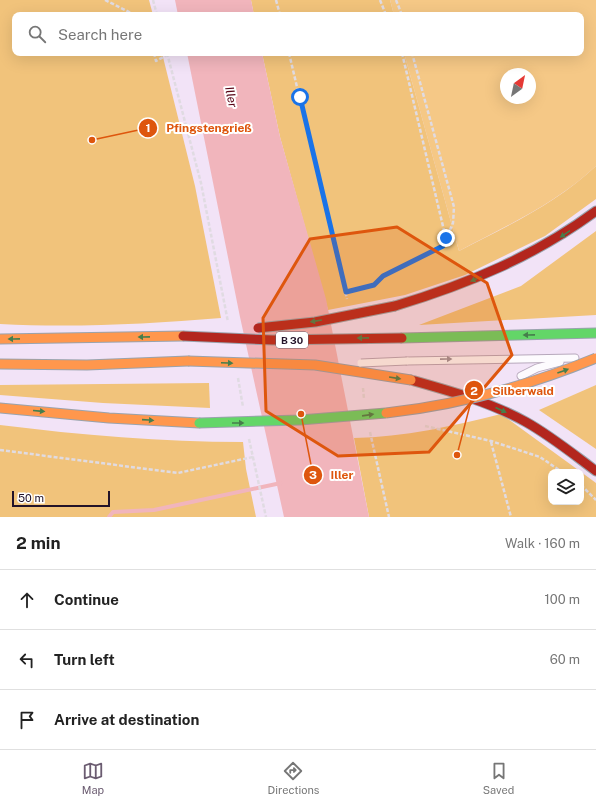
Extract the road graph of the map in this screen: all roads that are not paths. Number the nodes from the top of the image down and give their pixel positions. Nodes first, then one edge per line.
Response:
1 (596, 211) edge
2 (596, 333) edge
3 (183, 336) junction
4 (0, 339) edge
5 (582, 358) junction
6 (596, 358) edge
7 (0, 364) edge
8 (315, 365) junction
9 (456, 393) junction
10 (0, 408) edge
11 (596, 471) edge

1 -> 3 highway, bridge
2 -> 3 highway, B 30, bridge
3 -> 4 highway, B 30
5 - 6 lane, B 30
8 -> 5 lane, B 30, bridge
5 - 9 lane
10 -> 6 highway, bridge
7 -> 8 highway, B 30, bridge
8 -> 9 highway, bridge
9 -> 11 highway

